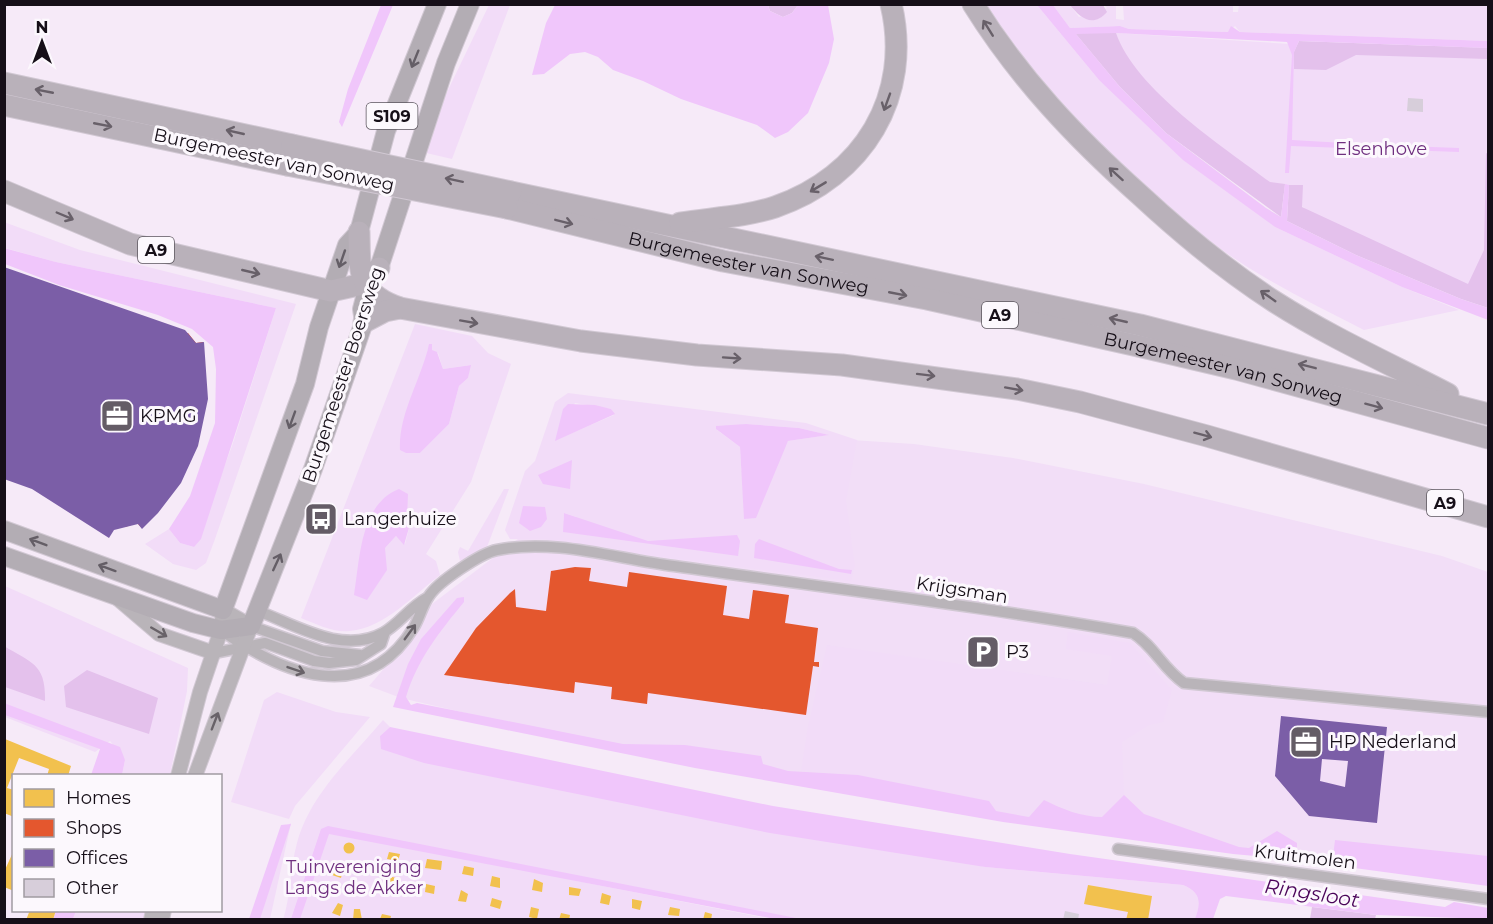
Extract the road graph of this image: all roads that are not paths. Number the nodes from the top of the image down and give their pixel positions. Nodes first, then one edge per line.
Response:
1 (437, 4) edge
2 (470, 4) edge
3 (891, 4) edge
4 (973, 4) edge
5 (4, 83) edge
6 (4, 105) edge
7 (290, 155) junction
8 (4, 191) edge
9 (509, 200) junction
10 (668, 225) junction
11 (358, 232) junction
12 (379, 268) joint
13 (365, 287) junction
14 (332, 291) junction
15 (400, 308) junction
16 (362, 329) junction
17 (1487, 414) edge
18 (1488, 438) edge
19 (1488, 517) edge
20 (4, 530) edge
21 (4, 556) edge
22 (114, 596) junction
23 (427, 598) junction
24 (223, 610) junction
25 (254, 619) junction
26 (221, 630) junction
27 (385, 632) junction
28 (243, 646) junction
29 (214, 653) junction
30 (360, 655) junction
31 (1488, 712) edge
32 (178, 774) edge
33 (196, 774) edge
34 (1118, 849) dead end
35 (1488, 899) edge

1 -> 11 main road, Burgemeester Boersweg / S109
2 - 12 main road, Burgemeester Boersweg / S109
3 -> 10 highway, A9
17 -> 4 highway, A9
7 -> 5 highway, Burgemeester van Sonweg / A9
6 -> 7 highway, Burgemeester van Sonweg / A9
7 - 9 highway, Burgemeester van Sonweg / A9, bridge
8 -> 14 highway, A9
9 - 10 highway, Burgemeester van Sonweg / A9
9 -> 18 highway, Burgemeester van Sonweg / A9
17 -> 10 highway, Burgemeester van Sonweg / A9
11 - 13 highway
11 -> 14 main road, Burgemeester Boersweg / S109
12 - 13 highway
13 - 14 highway, A9
13 - 15 highway, A9
13 - 16 main road, Burgemeester Boersweg
14 -> 24 main road, Burgemeester Boersweg / S109
15 - 16 highway
15 -> 19 highway, A9
25 -> 16 main road, Burgemeester Boersweg
24 -> 20 main road
21 - 22 main road
22 - 26 main road
22 -> 29 street
23 - 27 street, Krijgsman
28 -> 23 street, Krijgsman
23 - 31 street, Krijgsman
24 - 25 street
24 - 26 street, Burgemeester Boersweg
25 - 26 main road
25 - 27 street, Krijgsman
25 - 28 street, Burgemeester Boersweg
25 - 30 street
26 - 28 street
26 - 29 street, Burgemeester Boersweg
27 - 30 street, Krijgsman
28 - 29 street
28 - 30 street, Krijgsman
33 -> 28 street, Burgemeester Boersweg
29 - 32 street, Burgemeester Boersweg
34 - 35 street, Kruitmolen

